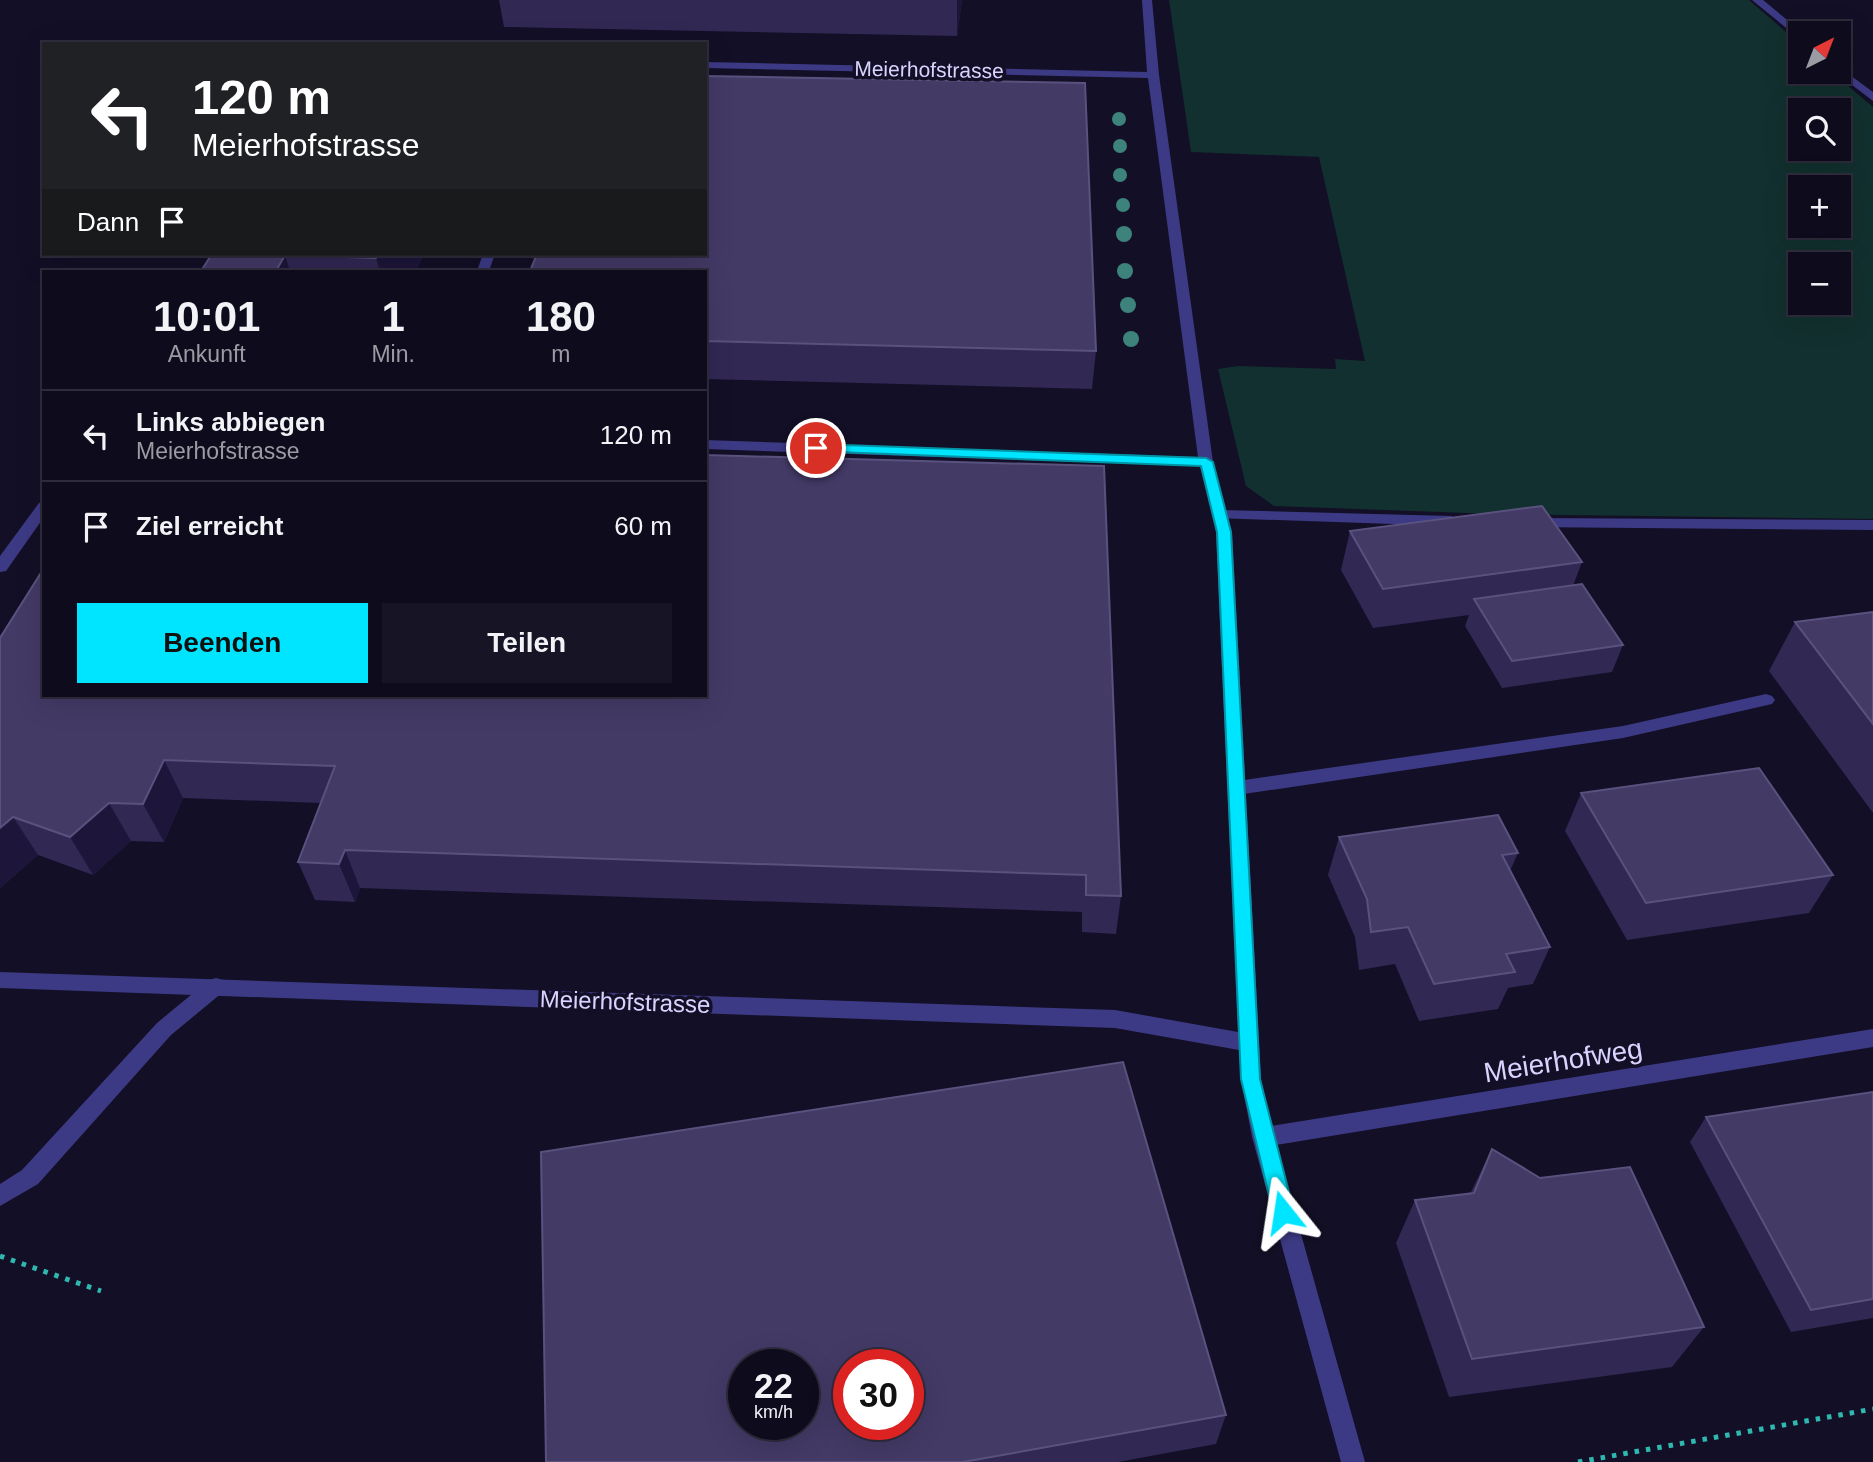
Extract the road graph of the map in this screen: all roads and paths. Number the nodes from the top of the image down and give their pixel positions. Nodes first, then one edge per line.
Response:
1 (1147, 0) edge
2 (1757, 0) edge
3 (1788, 26) edge
4 (707, 65) edge
5 (1153, 75) junction
6 (1852, 81) edge
7 (1873, 98) edge
8 (707, 444) edge
9 (1206, 462) junction
10 (42, 509) edge
11 (1220, 515) junction
12 (1471, 522) edge
13 (1511, 522) edge
14 (1873, 525) edge
15 (0, 567) edge
16 (1766, 700) dead end
17 (1237, 788) junction
18 (0, 980) edge
19 (216, 986) junction
20 (1873, 1038) edge
21 (1249, 1043) junction
22 (1263, 1136) junction
23 (0, 1196) edge
24 (0, 1256) edge
25 (101, 1291) dead end
26 (1873, 1409) edge
27 (1353, 1462) edge
28 (1578, 1462) edge

1 - 5 street
2 - 3 street
4 - 5 street, Meierhofstrasse
5 - 9 street
6 - 7 street
8 - 9 street
9 - 11 street
10 - 15 street
11 - 12 street
11 - 17 street
13 - 14 street
16 - 17 street
17 - 21 street
18 - 19 street, Meierhofstrasse
19 - 21 street, Meierhofstrasse
19 - 23 street
20 - 22 street, Meierhofweg
21 - 22 street
22 - 27 street
24 - 25 path
26 - 28 path

